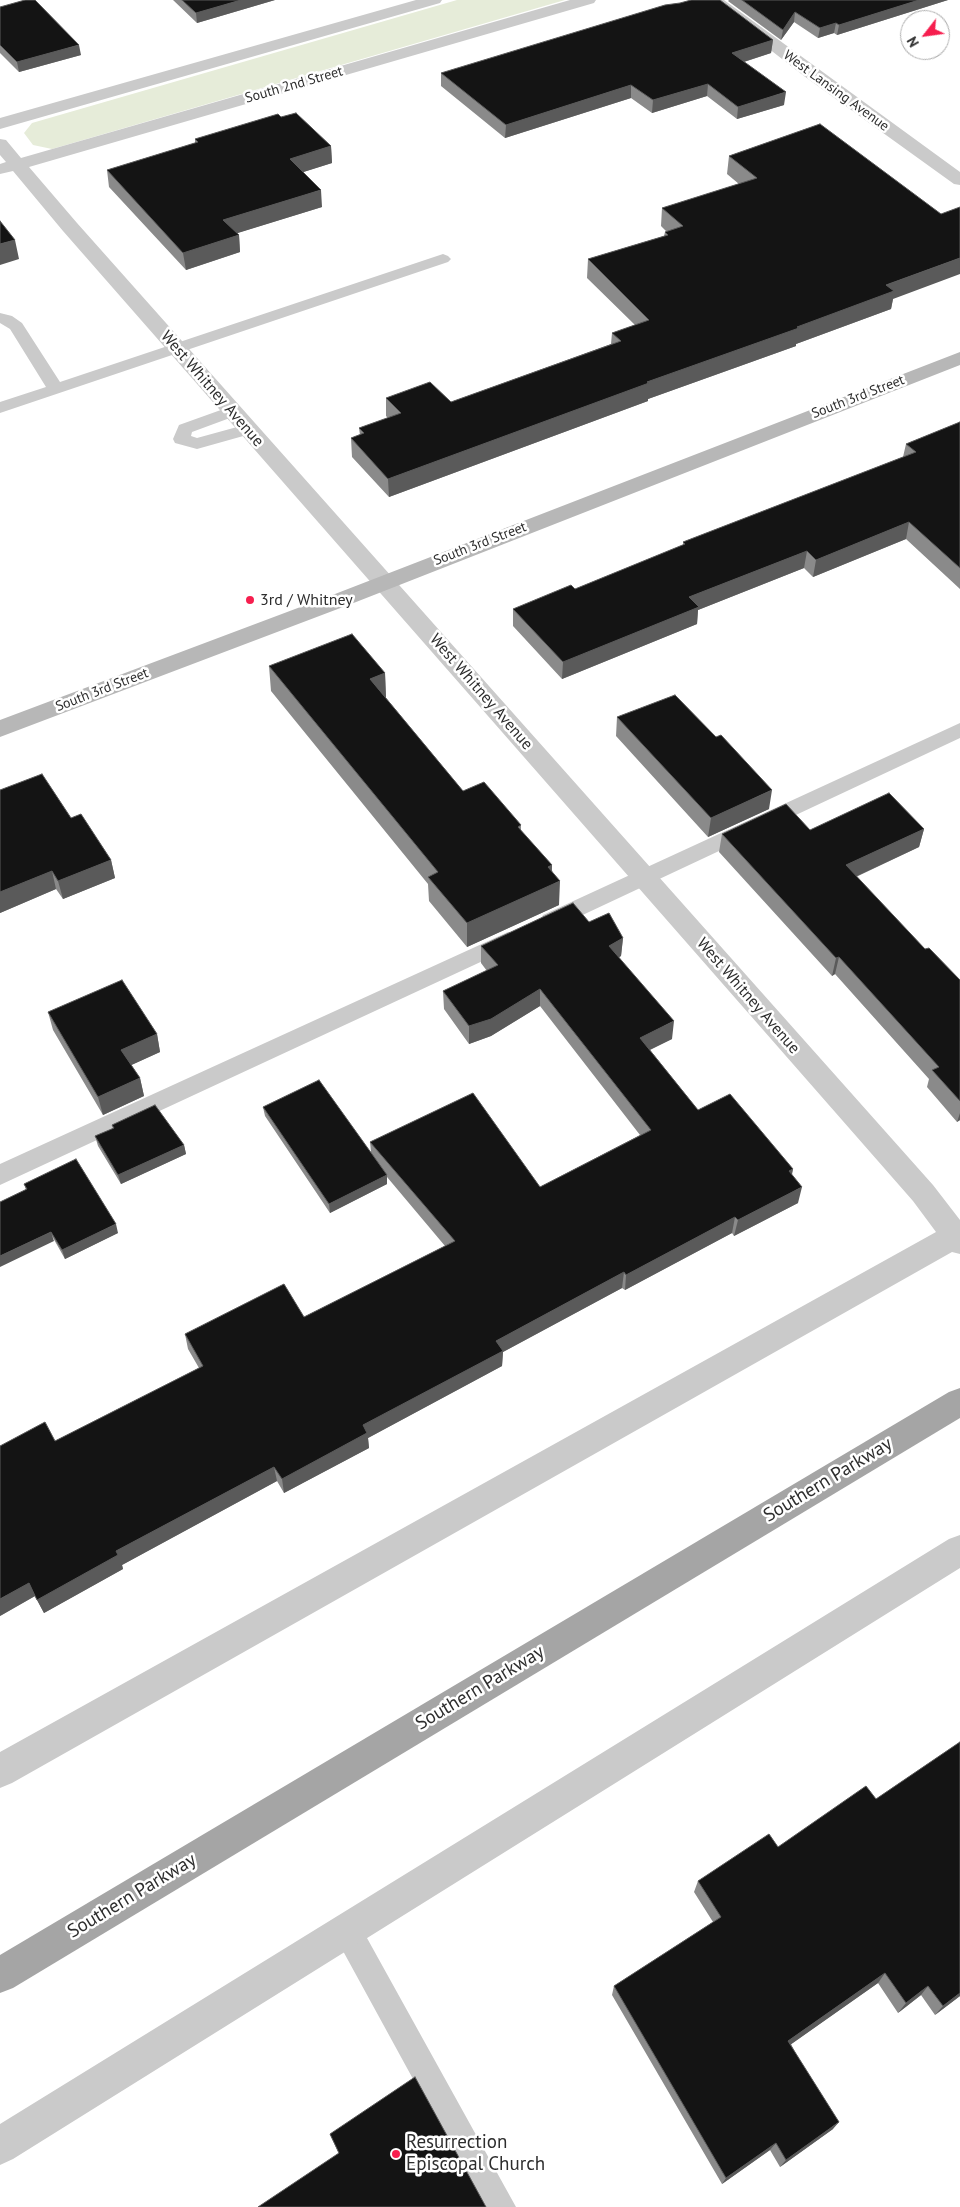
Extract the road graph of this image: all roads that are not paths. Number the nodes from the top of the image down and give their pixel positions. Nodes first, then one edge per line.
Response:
1 (434, 0) edge
2 (588, 0) edge
3 (714, 0) edge
4 (0, 124) edge
5 (0, 144) edge
6 (9, 167) edge
7 (960, 180) edge
8 (443, 260) dead end
9 (0, 318) edge
10 (177, 349) junction
11 (960, 358) edge
12 (56, 389) junction
13 (0, 408) edge
14 (232, 412) junction
15 (248, 429) junction
16 (383, 582) junction
17 (0, 729) edge
18 (960, 730) edge
19 (644, 878) junction
20 (0, 1174) edge
21 (958, 1237) edge
22 (960, 1402) edge
23 (960, 1550) edge
24 (0, 1771) edge
25 (347, 1930) junction
26 (0, 1975) edge
27 (0, 2146) edge
28 (500, 2207) edge

1 - 4 street
2 - 6 street, South 2nd Street
3 - 7 street, West Lansing Avenue
5 - 6 street, West Whitney Avenue
6 - 10 street, West Whitney Avenue
8 - 10 lane
9 - 12 lane
10 - 12 lane
10 - 14 street, West Whitney Avenue
11 - 16 main road, South 3rd Street
12 - 13 lane
14 - 15 street, West Whitney Avenue
14 - 15 lane
15 - 16 street, West Whitney Avenue
16 - 17 main road, South 3rd Street
16 - 19 street, West Whitney Avenue
18 - 19 lane
19 - 20 lane
19 - 21 street, West Whitney Avenue
21 - 24 street
22 - 26 main road, Southern Parkway
23 - 25 street
25 - 27 street
25 - 28 lane

